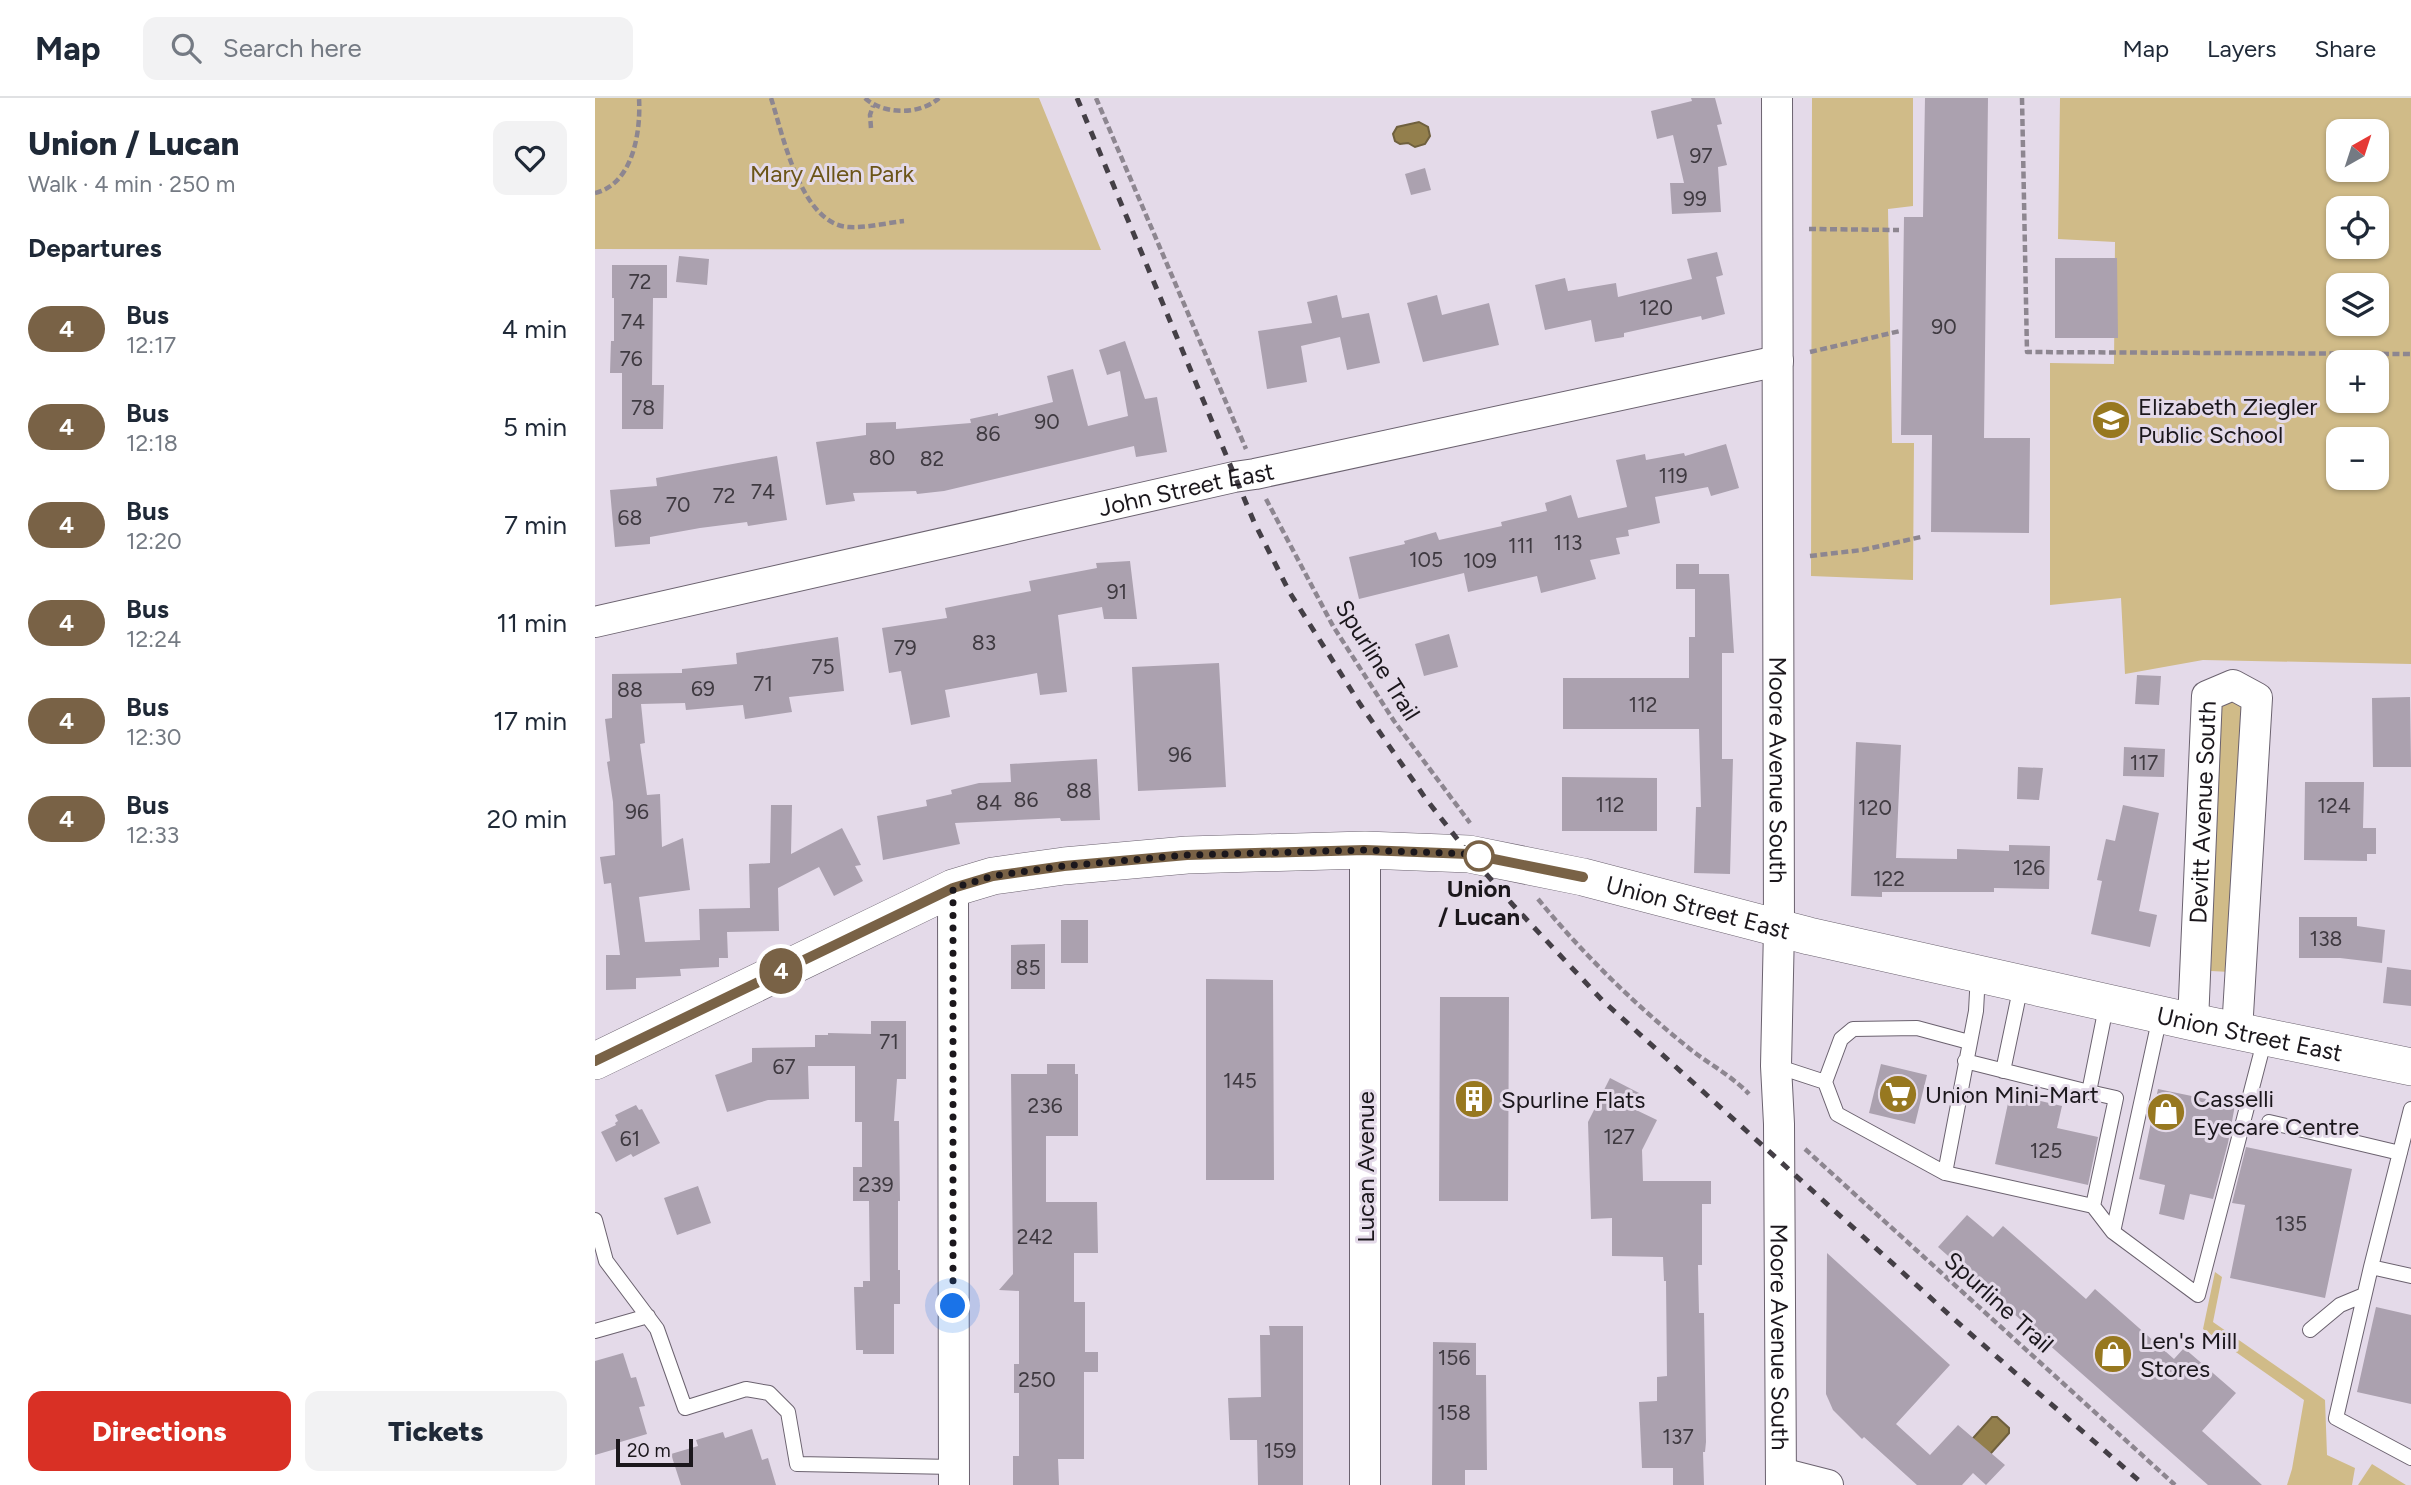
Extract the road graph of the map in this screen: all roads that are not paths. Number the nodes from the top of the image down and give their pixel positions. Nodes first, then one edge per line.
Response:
1 (1777, 98) edge
2 (1778, 361) junction
3 (595, 622) edge
4 (1365, 850) junction
5 (953, 888) junction
6 (1779, 929) junction
7 (1978, 974) junction
8 (2021, 983) junction
9 (2107, 1002) junction
10 (2177, 1018) junction
11 (2251, 1034) junction
12 (1969, 1042) junction
13 (595, 1061) edge
14 (1965, 1061) junction
15 (1776, 1066) junction
16 (2411, 1068) edge
17 (2003, 1071) junction
18 (1825, 1082) junction
19 (2089, 1092) junction
20 (2411, 1109) edge
21 (2269, 1122) dead end
22 (2408, 1130) edge
23 (2400, 1153) junction
24 (1945, 1173) junction
25 (2093, 1206) junction
26 (595, 1220) edge
27 (2113, 1232) junction
28 (2371, 1267) junction
29 (2411, 1276) edge
30 (2364, 1295) junction
31 (648, 1316) junction
32 (2310, 1330) dead end
33 (595, 1331) edge
34 (2411, 1458) edge
35 (954, 1476) edge
36 (1781, 1479) edge
37 (1365, 1485) edge
38 (1828, 1485) edge

1 - 2 street, Moore Avenue South
2 - 3 street, John Street East
2 - 6 street, Moore Avenue South
4 - 5 street, Union Street East
4 - 6 street, Union Street East
4 - 37 street, Lucan Avenue
5 - 13 street, Union Street East
5 - 35 street
6 - 7 street, Union Street East
6 - 15 street, Moore Avenue South
7 - 8 street, Union Street East
7 - 12 lane
8 - 9 street, Union Street East
8 - 17 lane
9 - 10 street, Union Street East
9 - 19 lane
10 - 11 street, Union Street East
10 - 11 street, Devitt Avenue South
10 - 27 lane
11 - 16 street, Union Street East
11 - 27 lane
12 - 14 lane
12 - 18 lane
14 - 17 lane
14 - 24 lane
15 - 18 lane
15 - 36 street, Moore Avenue South
17 - 19 lane
18 - 24 lane
19 - 25 lane
20 - 22 lane
21 - 23 lane
22 - 23 lane
23 - 28 lane
24 - 25 lane
25 - 27 lane
26 - 31 lane
28 - 29 lane
28 - 30 lane
30 - 32 lane
30 - 34 lane
31 - 33 lane
31 - 35 lane
36 - 38 street

